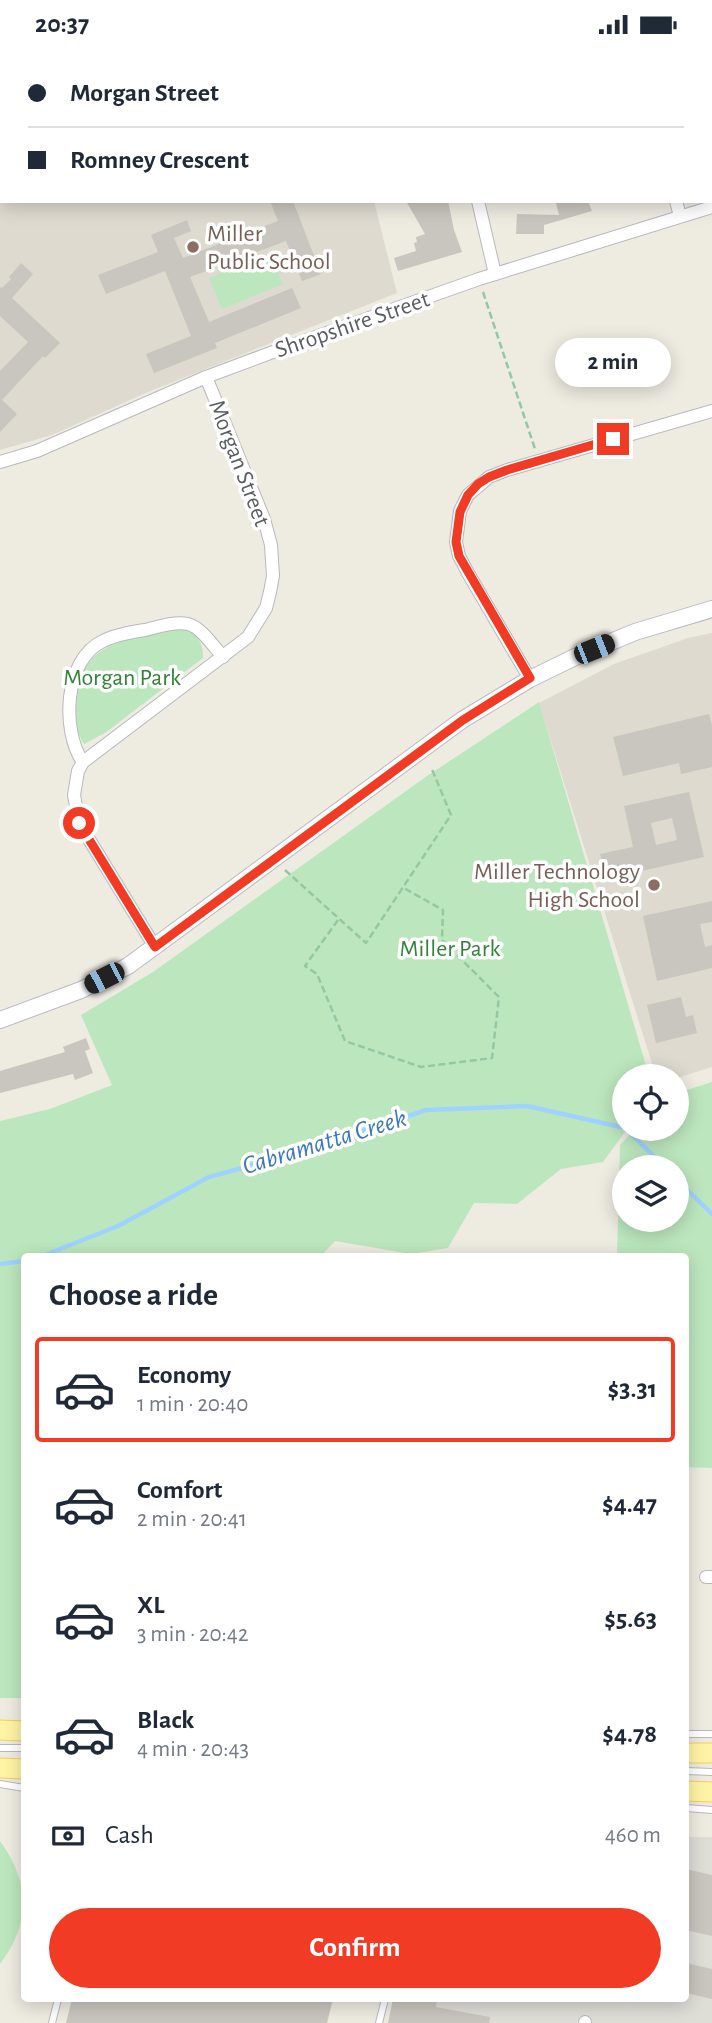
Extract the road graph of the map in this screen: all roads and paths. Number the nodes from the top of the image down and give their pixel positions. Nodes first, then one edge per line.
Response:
1 (478, 203) edge
2 (677, 203) edge
3 (712, 207) edge
4 (680, 216) junction
5 (495, 274) junction
6 (479, 279) junction
7 (206, 377) junction
8 (712, 411) edge
9 (539, 460) junction
10 (0, 462) edge
11 (712, 609) edge
12 (223, 657) junction
13 (530, 678) junction
14 (83, 762) junction
15 (431, 767) dead end
16 (285, 870) dead end
17 (402, 887) junction
18 (338, 920) junction
19 (155, 947) junction
20 (0, 1020) edge
21 (0, 1730) edge
22 (21, 1731) edge
23 (689, 1734) edge
24 (712, 1734) edge
25 (0, 1748) edge
26 (21, 1748) edge
27 (689, 1753) edge
28 (712, 1753) edge
29 (0, 1768) edge
30 (21, 1769) edge
31 (689, 1771) edge
32 (712, 1772) edge
33 (0, 1784) edge
34 (21, 1788) edge
35 (689, 1791) edge
36 (712, 1792) edge
37 (689, 1808) edge
38 (712, 1811) edge
39 (57, 2002) edge
40 (384, 2002) edge
41 (51, 2023) edge
42 (379, 2023) edge

1 - 5 street
2 - 4 street
3 - 4 street, Shropshire Street
4 - 5 street, Shropshire Street
5 - 6 street, Shropshire Street
6 - 7 street, Shropshire Street
6 - 9 path
7 - 10 street, Shropshire Street
7 - 12 street, Morgan Street
8 - 9 street
9 - 13 street
11 - 13 street
12 - 14 street, Morgan Street
12 - 14 street
13 - 19 street
14 - 19 street
15 - 17 path
16 - 18 path
17 - 18 path
17 - 18 path
19 - 20 street
21 - 22 main road
23 - 24 lane
25 - 26 lane
27 - 28 main road
29 - 30 main road
31 - 32 lane
33 - 34 lane
35 - 36 main road
37 - 38 lane
39 - 41 lane
40 - 42 lane

